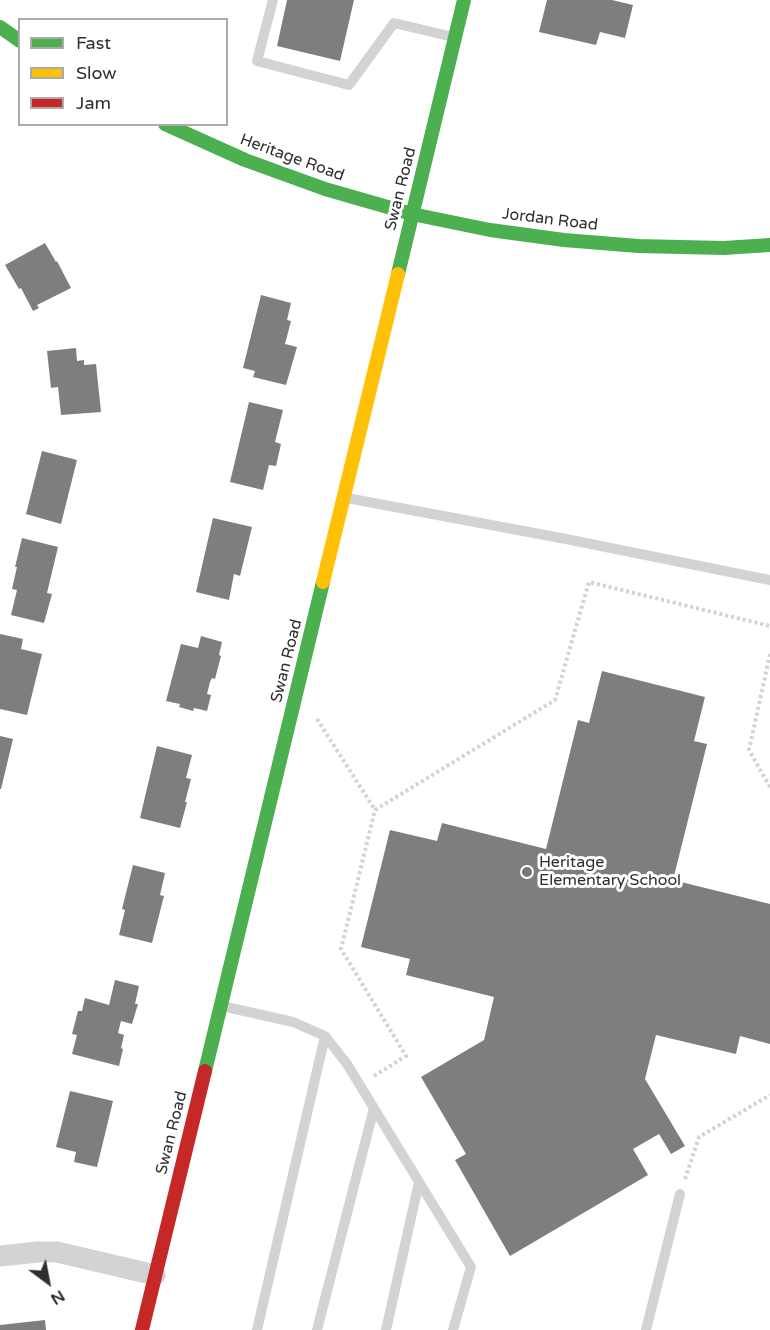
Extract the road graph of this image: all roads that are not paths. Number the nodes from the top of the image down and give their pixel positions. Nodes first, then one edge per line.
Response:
1 (273, 0) edge
2 (464, 0) edge
3 (0, 27) edge
4 (455, 37) junction
5 (18, 40) edge
6 (169, 126) edge
7 (412, 214) junction
8 (770, 245) edge
9 (343, 497) junction
10 (770, 579) edge
11 (220, 1006) junction
12 (326, 1036) junction
13 (374, 1108) junction
14 (419, 1182) junction
15 (680, 1194) road end
16 (0, 1256) edge
17 (155, 1275) junction
18 (142, 1330) edge
19 (257, 1330) edge
20 (317, 1330) edge
21 (386, 1330) edge
22 (453, 1330) edge
23 (646, 1330) edge

1 - 4 lane
2 - 4 street, Swan Road
3 - 5 street
4 - 7 street, Swan Road
6 - 7 street, Heritage Road
7 - 8 street, Jordan Road
7 - 9 street, Swan Road
9 - 10 lane
9 - 11 street, Swan Road
11 - 12 lane
11 - 17 street, Swan Road
12 - 13 lane
12 - 19 lane
13 - 14 lane
13 - 20 lane
14 - 21 lane
14 - 22 lane
15 - 23 lane
16 - 17 street
17 - 18 street, Swan Road

